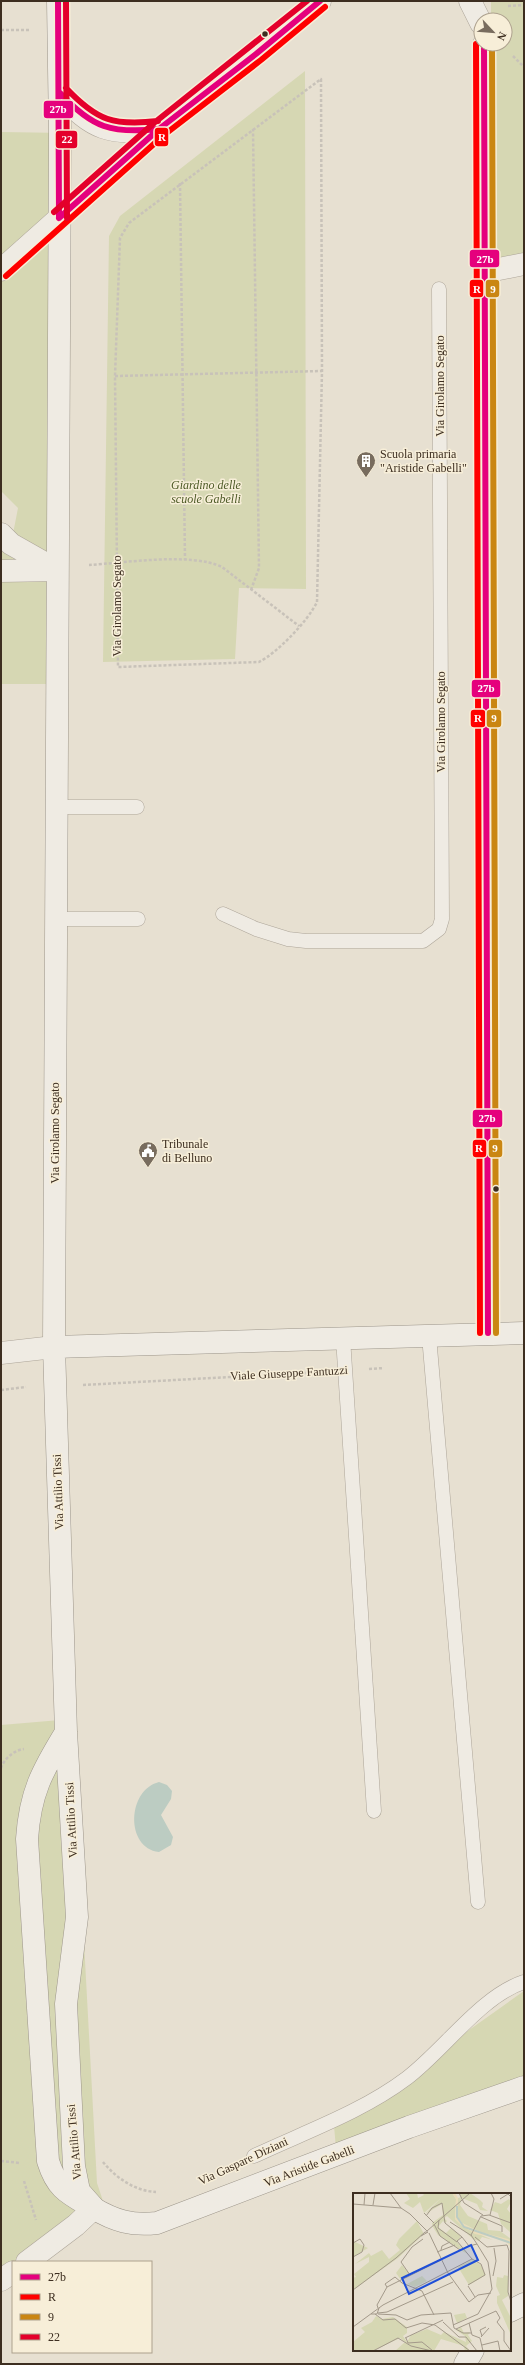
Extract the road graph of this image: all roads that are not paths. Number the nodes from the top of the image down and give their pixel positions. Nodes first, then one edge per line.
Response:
1 (58, 1) edge
2 (320, 1) edge
3 (470, 1) edge
4 (484, 1) edge
5 (476, 12) edge
6 (484, 12) edge
7 (484, 52) edge
8 (60, 93) junction
9 (159, 129) junction
10 (59, 218) junction
11 (524, 264) edge
12 (1, 270) edge
13 (484, 272) junction
14 (439, 289) dead end
15 (1, 534) edge
16 (57, 570) junction
17 (1, 571) edge
18 (56, 807) junction
19 (137, 807) dead end
20 (223, 914) dead end
21 (138, 919) dead end
22 (55, 920) junction
23 (488, 1333) junction
24 (524, 1333) edge
25 (429, 1336) junction
26 (343, 1338) junction
27 (54, 1347) junction
28 (1, 1353) edge
29 (66, 1732) junction
30 (374, 1811) dead end
31 (478, 1902) dead end
32 (524, 1982) edge
33 (524, 2087) edge
34 (254, 2156) dead end
35 (94, 2208) junction
36 (28, 2261) edge
37 (12, 2273) edge
38 (1, 2280) edge
39 (524, 2304) edge
40 (511, 2310) edge
41 (472, 2351) edge
42 (465, 2364) edge

1 - 8 main road, Via Girolamo Segato
2 - 9 main road
3 - 5 main road
4 - 6 main road
7 - 13 main road
8 - 9 main road
8 - 10 main road, Via Girolamo Segato
9 - 10 main road
10 - 12 main road
10 - 16 main road, Via Girolamo Segato
11 - 13 main road
13 - 23 main road
14 - 20 lane, Via Girolamo Segato
15 - 16 main road
16 - 17 main road
16 - 18 main road, Via Girolamo Segato
18 - 19 lane
18 - 22 main road, Via Girolamo Segato
21 - 22 lane
22 - 27 main road, Via Girolamo Segato
23 - 24 main road
23 - 25 main road
25 - 26 main road
25 - 31 lane
26 - 27 main road
26 - 30 lane
27 - 28 main road
27 - 29 main road, Via Attilio Tissi
29 - 35 main road, Via Attilio Tissi
29 - 35 main road, Via Attilio Tissi
32 - 34 lane, Via Gaspare Diziani
33 - 35 main road, Via Aristide Gabelli
35 - 36 main road
37 - 38 main road
39 - 40 main road
41 - 42 main road

